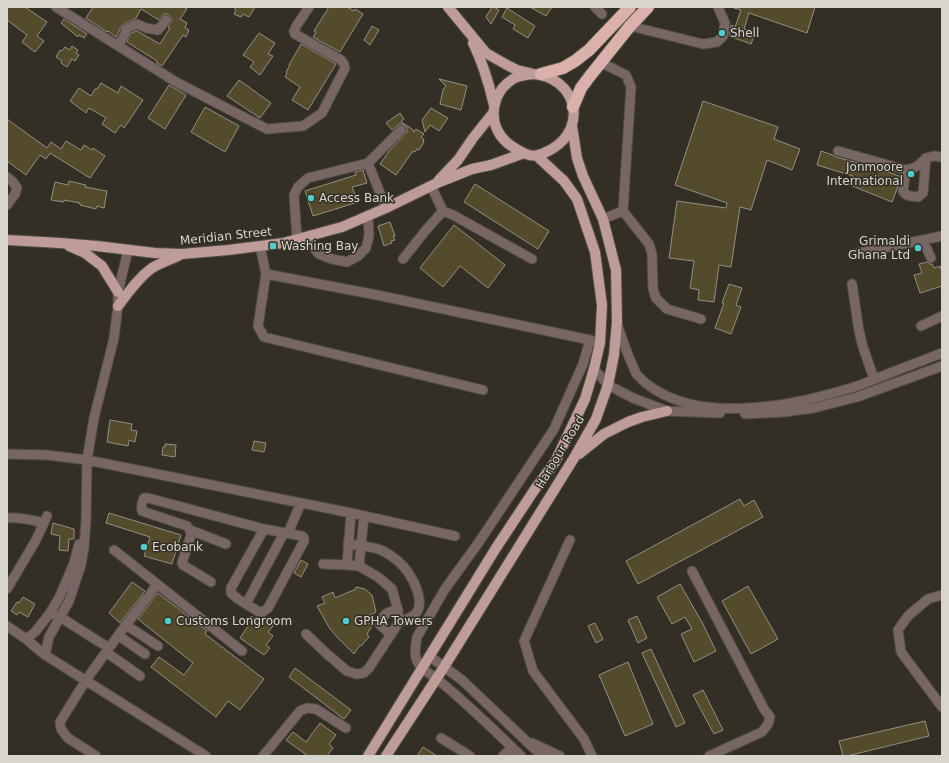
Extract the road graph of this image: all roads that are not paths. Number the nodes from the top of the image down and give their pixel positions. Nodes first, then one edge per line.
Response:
1 (56, 7) edge
2 (309, 7) edge
3 (448, 7) edge
4 (595, 7) edge
5 (630, 7) edge
6 (648, 7) edge
7 (718, 7) edge
8 (602, 14) dead end
9 (166, 20) dead end
10 (630, 26) junction
11 (468, 31) junction
12 (118, 46) junction
13 (600, 62) junction
14 (537, 74) junction
15 (573, 108) junction
16 (494, 109) junction
17 (572, 126) junction
18 (401, 130) dead end
19 (838, 151) dead end
20 (524, 153) junction
21 (537, 156) junction
22 (942, 157) edge
23 (926, 158) junction
24 (368, 163) junction
25 (906, 170) junction
26 (7, 177) edge
27 (434, 184) junction
28 (7, 205) edge
29 (386, 208) junction
30 (443, 211) junction
31 (623, 211) junction
32 (368, 215) junction
33 (603, 219) junction
34 (942, 236) edge
35 (300, 238) junction
36 (7, 240) edge
37 (923, 240) junction
38 (60, 243) junction
39 (260, 246) junction
40 (128, 250) junction
41 (182, 254) junction
42 (855, 254) dead end
43 (931, 258) dead end
44 (403, 259) dead end
45 (532, 259) dead end
46 (266, 274) junction
47 (852, 284) dead end
48 (118, 292) junction
49 (118, 306) junction
50 (942, 316) edge
51 (701, 319) dead end
52 (616, 322) junction
53 (921, 326) dead end
54 (595, 341) junction
55 (942, 353) edge
56 (942, 366) edge
57 (594, 369) junction
58 (874, 379) junction
59 (608, 385) junction
60 (483, 390) dead end
61 (667, 411) junction
62 (7, 454) edge
63 (574, 458) junction
64 (87, 460) junction
65 (301, 503) junction
66 (351, 513) junction
67 (364, 516) junction
68 (7, 518) edge
69 (86, 521) junction
70 (264, 529) junction
71 (190, 530) junction
72 (286, 533) junction
73 (455, 536) dead end
74 (570, 540) dead end
75 (226, 544) dead end
76 (348, 544) junction
77 (361, 545) junction
78 (114, 550) dead end
79 (323, 564) dead end
80 (347, 565) junction
81 (359, 566) junction
82 (692, 571) dead end
83 (211, 582) dead end
84 (157, 584) junction
85 (7, 589) edge
86 (942, 595) edge
87 (246, 604) junction
88 (398, 610) junction
89 (50, 613) junction
90 (60, 617) junction
91 (399, 622) junction
92 (126, 625) junction
93 (7, 628) edge
94 (306, 634) dead end
95 (391, 635) junction
96 (119, 636) junction
97 (26, 639) junction
98 (158, 646) dead end
99 (108, 650) junction
100 (242, 650) dead end
101 (44, 654) junction
102 (145, 654) dead end
103 (429, 656) junction
104 (444, 667) junction
105 (422, 668) junction
106 (140, 676) dead end
107 (436, 678) junction
108 (86, 680) junction
109 (942, 707) edge
110 (346, 728) dead end
111 (441, 738) dead end
112 (524, 739) junction
113 (512, 747) junction
114 (96, 756) edge
115 (206, 756) edge
116 (263, 756) edge
117 (368, 756) edge
118 (386, 756) edge
119 (470, 756) edge
120 (503, 756) edge
121 (521, 756) edge
122 (541, 756) edge
123 (560, 756) edge
124 (592, 756) edge
125 (709, 756) edge

1 - 12 street
2 - 12 street
3 - 11 main road
4 - 8 street
5 - 14 highway
6 - 10 highway
7 - 10 street
9 - 12 street
10 - 13 highway
11 - 14 main road
11 - 16 main road
13 - 15 highway
13 - 31 street
14 - 15 main road
14 - 16 main road
15 - 17 main road
16 - 20 main road
16 - 27 main road, Meridian Street
17 - 21 main road
17 - 33 main road, Harbour Road
18 - 24 street
19 - 25 street
20 - 21 main road
20 - 27 main road, Meridian Street
21 - 54 main road, Harbour Road
22 - 23 street
23 - 25 street
23 - 25 street
24 - 29 street
24 - 35 street
26 - 28 street
27 - 29 main road, Meridian Street
27 - 30 street
29 - 32 main road, Meridian Street
30 - 44 street
30 - 45 street
31 - 33 street
31 - 51 street
32 - 35 main road, Meridian Street
32 - 35 street
33 - 52 main road, Harbour Road
34 - 37 street
35 - 39 main road, Meridian Street
36 - 38 main road, Meridian Street
37 - 42 street
37 - 43 street
38 - 40 main road, Meridian Street
38 - 48 main road
39 - 41 main road, Meridian Street
39 - 46 street
40 - 41 main road, Meridian Street
40 - 48 street
41 - 49 main road
46 - 54 street
46 - 60 street
47 - 58 street
48 - 49 street
49 - 64 street
50 - 53 street
52 - 58 street
52 - 59 main road, Harbour Road
54 - 57 main road, Harbour Road
54 - 105 street
55 - 58 street
56 - 61 street
57 - 59 street
57 - 103 main road, Harbour Road
59 - 61 street
59 - 63 main road, Harbour Road
61 - 63 main road
62 - 64 street
63 - 104 main road, Harbour Road
64 - 65 street
64 - 69 street
65 - 66 street
65 - 72 street
66 - 67 street
66 - 76 street
67 - 73 street
67 - 77 street
68 - 85 street
69 - 89 street
69 - 90 street
70 - 71 street
70 - 72 street
70 - 87 street
71 - 75 street
71 - 83 street
72 - 87 street
72 - 87 street
74 - 124 street
76 - 77 street
76 - 80 street
77 - 81 street
77 - 91 street
78 - 84 street
79 - 80 street
80 - 81 street
81 - 88 street
82 - 125 street
84 - 92 street
84 - 100 street
86 - 109 street
88 - 91 street
88 - 95 street
89 - 90 street
89 - 97 street
90 - 99 street
90 - 101 street
91 - 95 street
92 - 96 street
92 - 98 street
93 - 97 street
94 - 95 street
96 - 99 street
96 - 102 street
97 - 101 street
99 - 106 street
99 - 108 street
101 - 108 street
103 - 104 street
103 - 105 main road, Harbour Road
104 - 107 main road, Harbour Road
104 - 112 street
105 - 107 street
105 - 117 main road, Harbour Road
107 - 113 street
107 - 118 main road, Harbour Road
108 - 114 street
108 - 115 street
110 - 116 street
111 - 119 street
112 - 122 street
112 - 123 street
113 - 120 street
113 - 121 street

